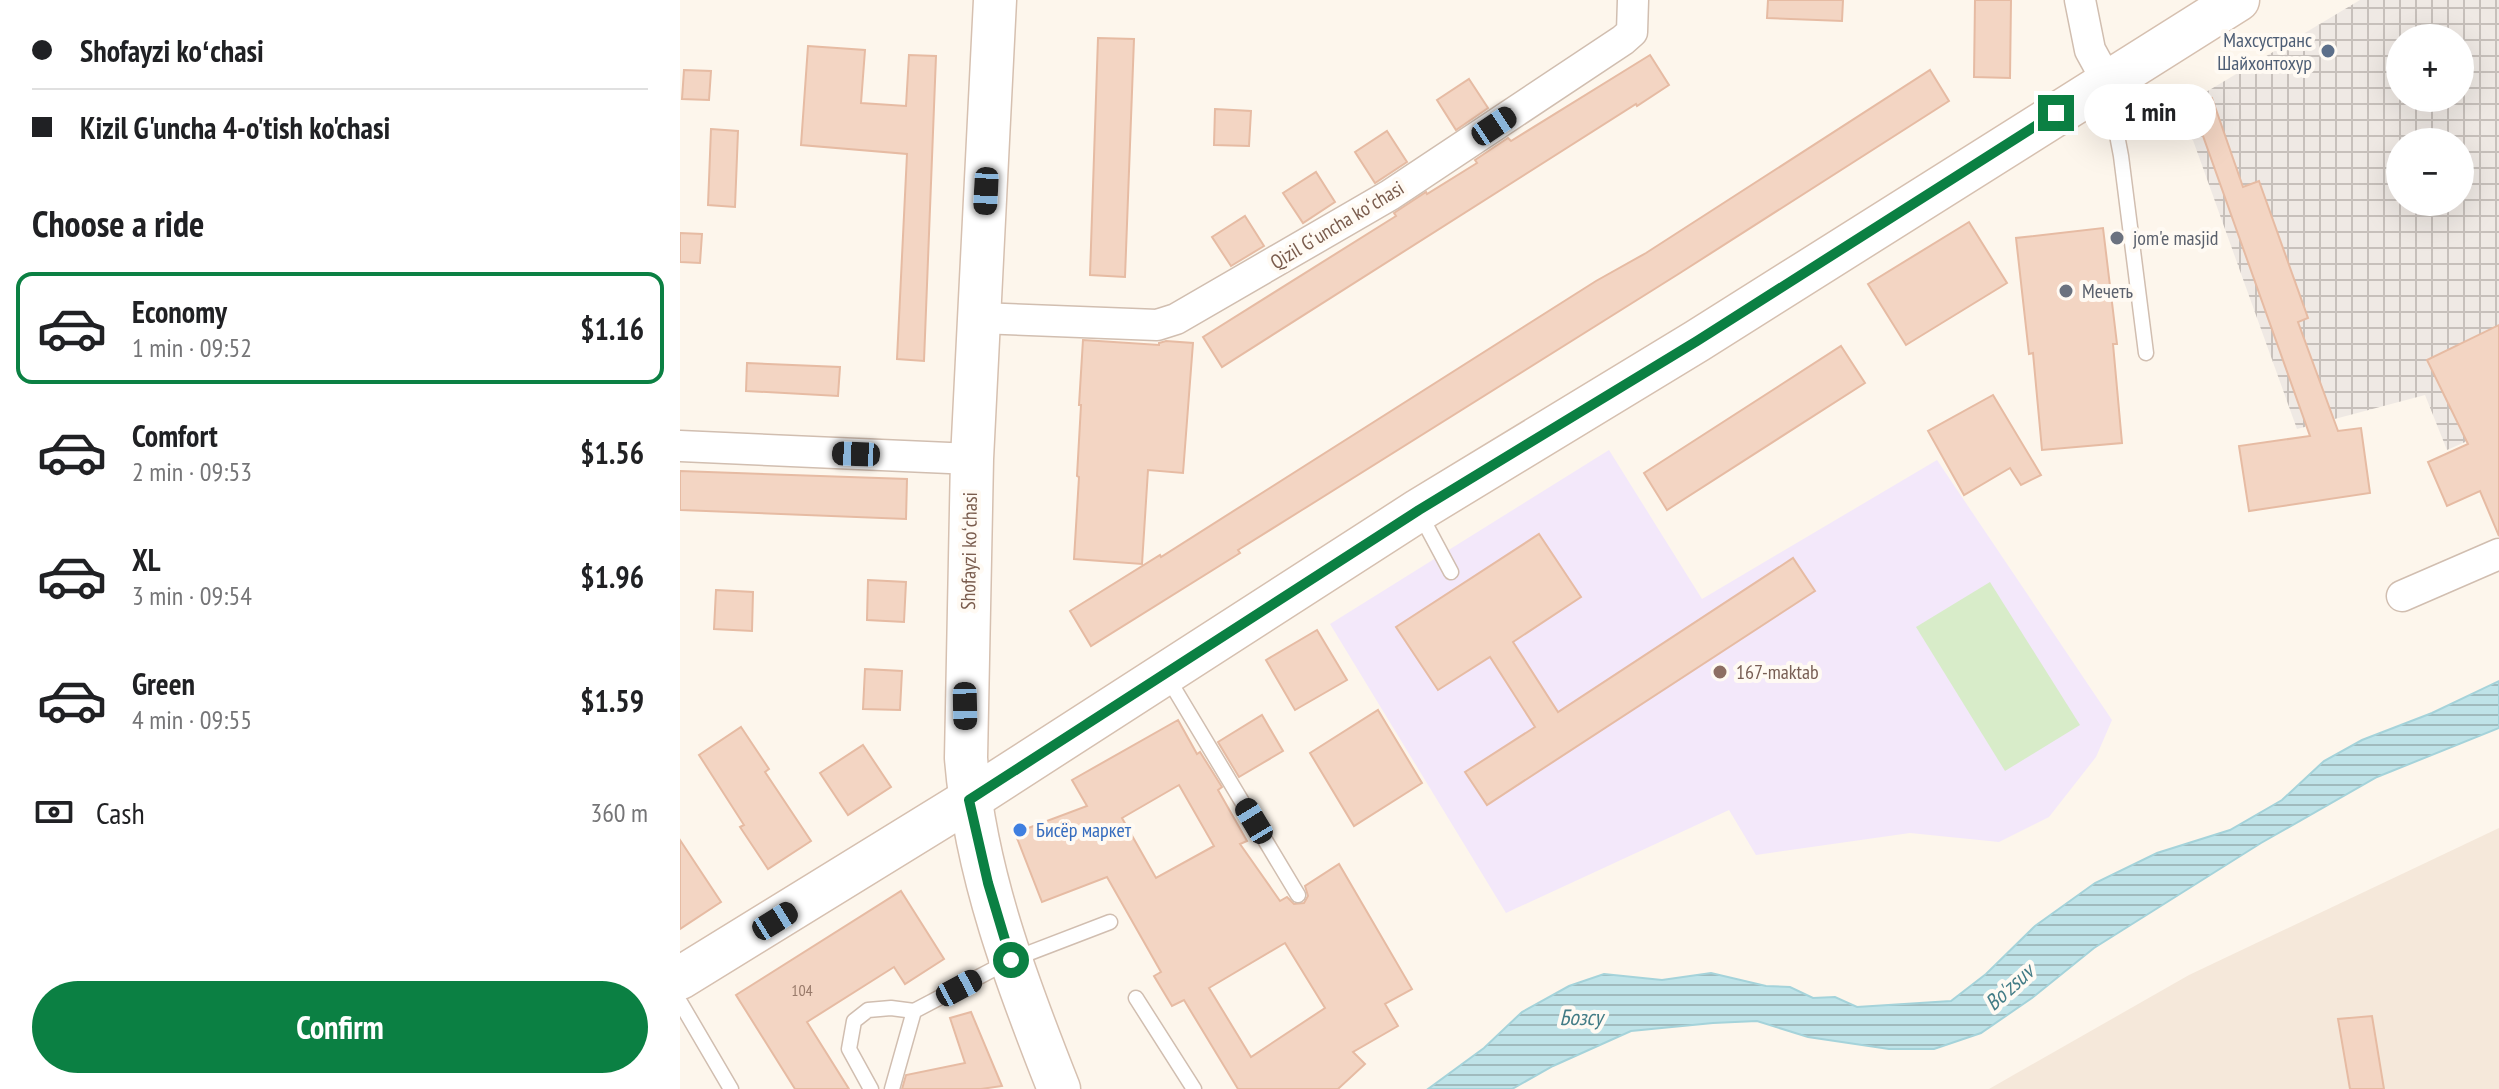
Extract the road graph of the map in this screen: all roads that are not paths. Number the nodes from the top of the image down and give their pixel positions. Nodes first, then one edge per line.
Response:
1 (995, 0) edge
2 (1633, 0) edge
3 (2080, 0) edge
4 (2238, 0) edge
5 (2107, 81) junction
6 (979, 318) junction
7 (2146, 353) dead end
8 (680, 446) edge
9 (972, 459) junction
10 (1419, 510) junction
11 (2499, 554) edge
12 (1451, 572) dead end
13 (2402, 596) dead end
14 (1166, 675) junction
15 (969, 800) junction
16 (1298, 895) dead end
17 (1110, 922) dead end
18 (1011, 960) junction
19 (680, 978) edge
20 (1136, 998) dead end
21 (680, 1002) edge
22 (914, 1011) junction
23 (731, 1089) edge
24 (871, 1089) edge
25 (892, 1089) edge
26 (1059, 1089) edge
27 (1194, 1089) edge

1 - 6 street, Shofayzi koʻchasi
2 - 6 street, Qizil Gʻuncha koʻchasi
3 - 5 street
4 - 5 street
5 - 7 lane
5 - 10 street
6 - 9 street, Shofayzi koʻchasi
8 - 9 street
9 - 15 street, Shofayzi koʻchasi
10 - 12 lane
10 - 14 street
11 - 13 street
14 - 15 street
14 - 16 lane
15 - 18 street, Shofayzi koʻchasi
15 - 19 street
17 - 18 lane
18 - 22 lane
18 - 26 street, Shofayzi koʻchasi
20 - 27 lane
21 - 23 lane
22 - 24 lane
22 - 25 lane

